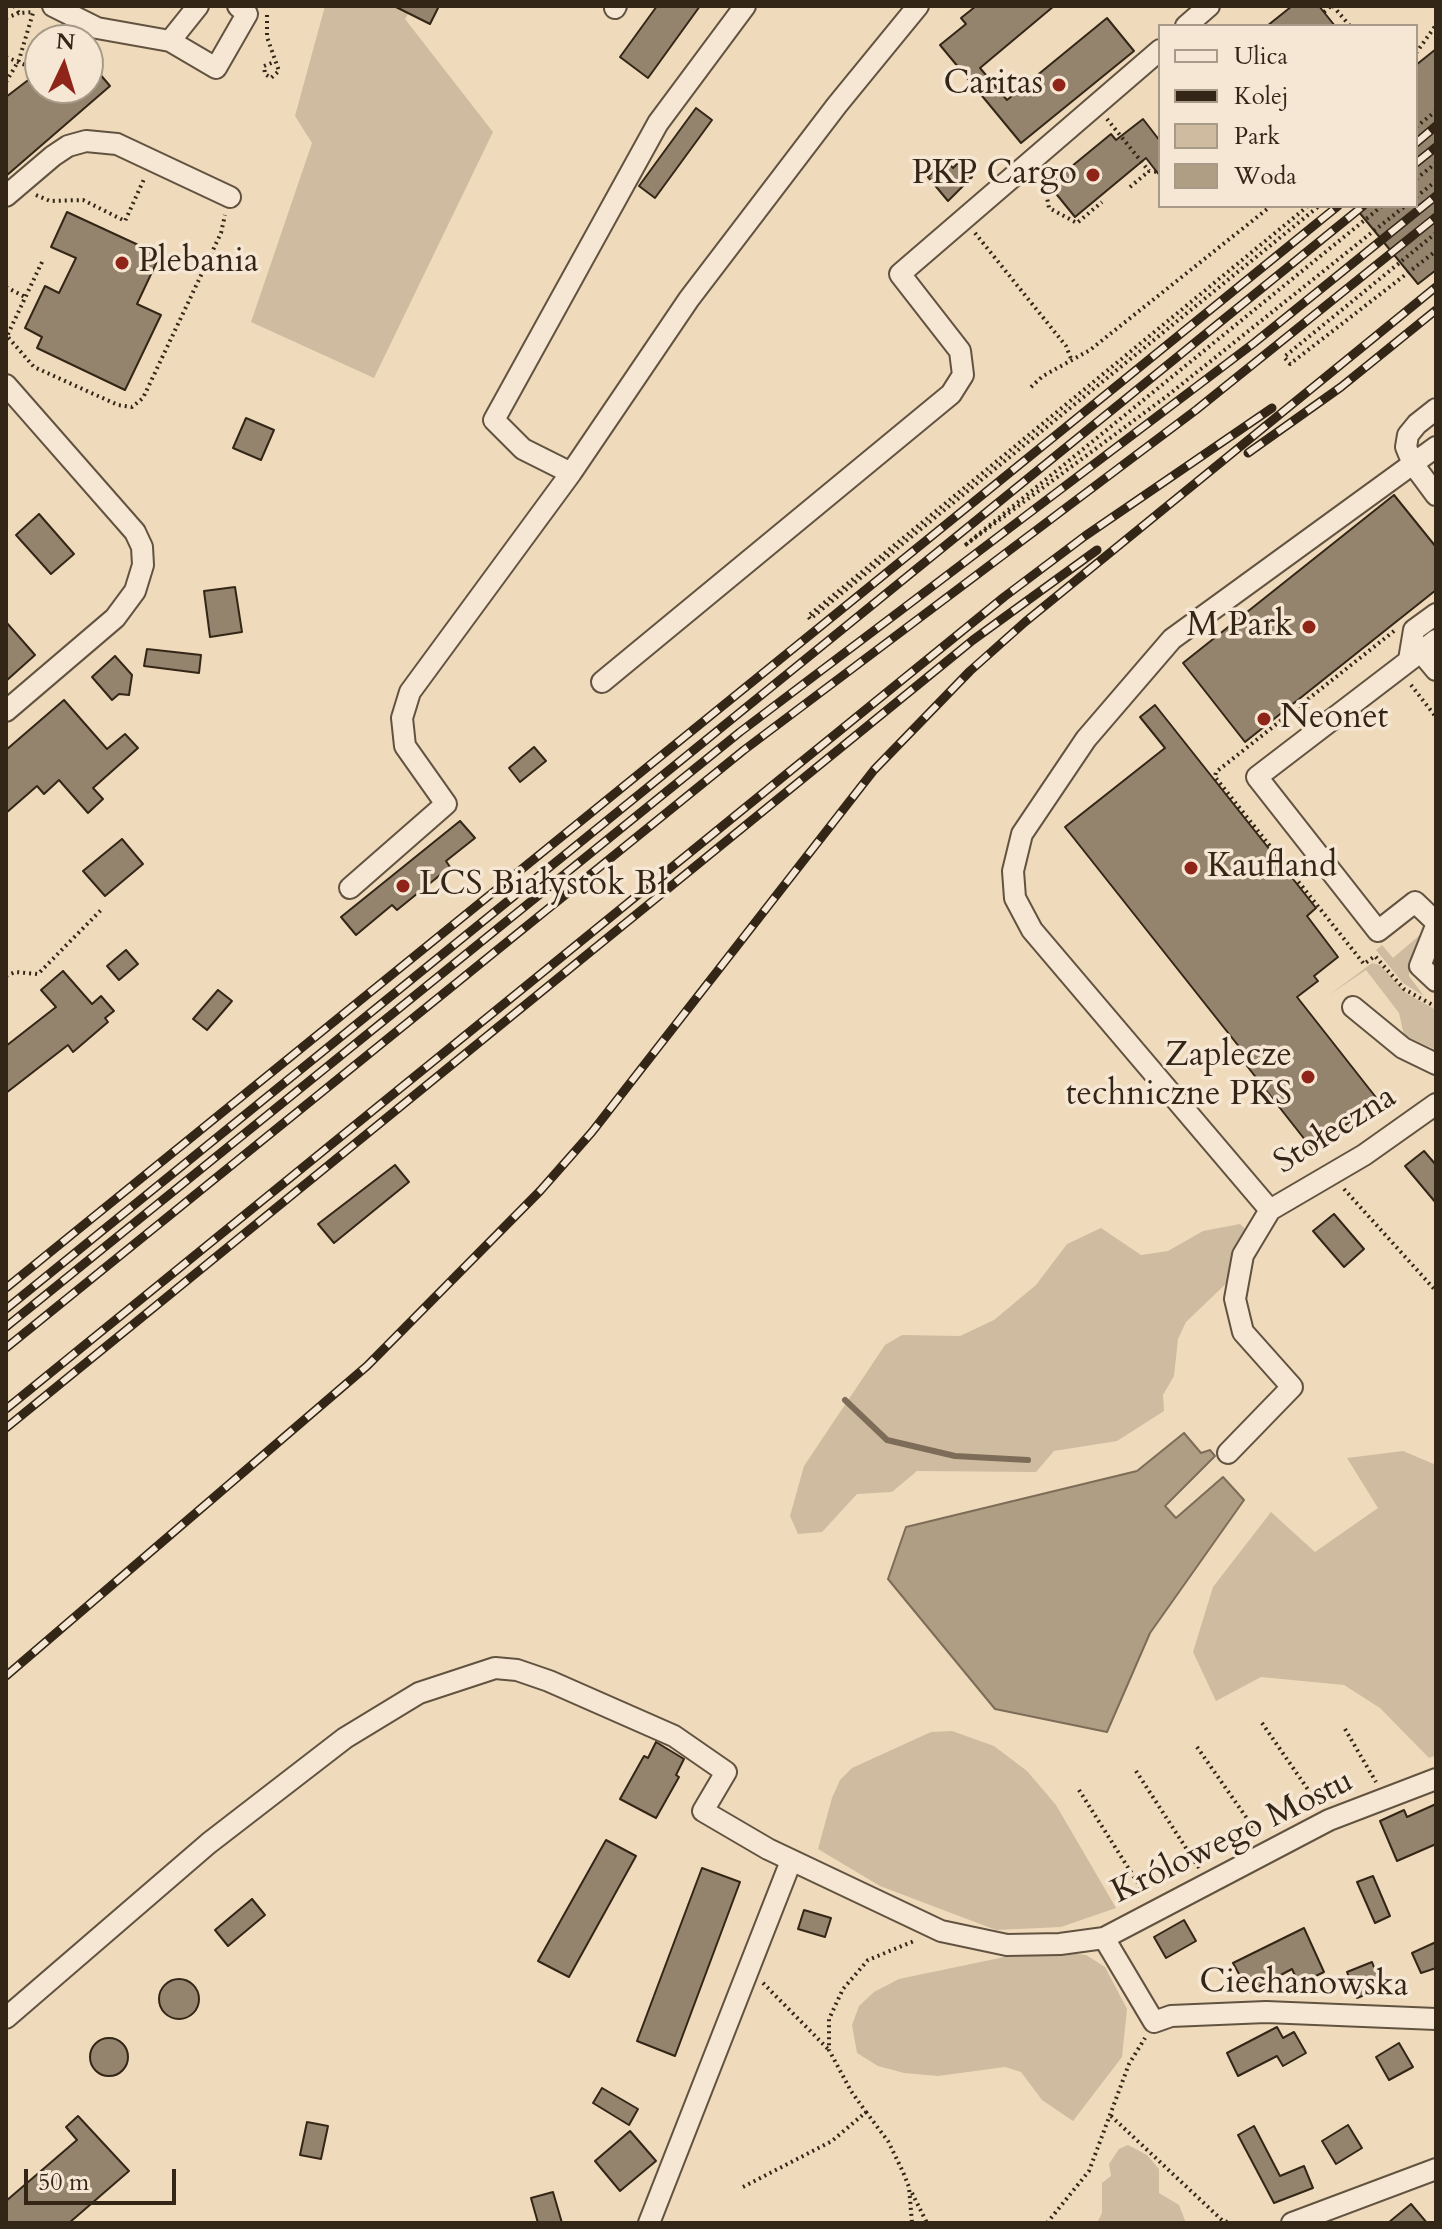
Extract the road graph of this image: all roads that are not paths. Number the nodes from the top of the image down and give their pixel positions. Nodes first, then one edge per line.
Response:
1 (53, 6) edge
2 (198, 6) edge
3 (238, 6) edge
4 (745, 6) edge
5 (918, 6) edge
6 (1209, 6) edge
7 (1188, 24) edge
8 (170, 41) junction
9 (1158, 52) edge
10 (12, 191) edge
11 (230, 197) road end
12 (6, 385) edge
13 (1436, 409) edge
14 (1436, 447) edge
15 (1413, 464) junction
16 (571, 473) junction
17 (1435, 491) edge
18 (1436, 614) edge
19 (1436, 624) edge
20 (1419, 650) edge
21 (1436, 670) edge
22 (602, 682) dead end
23 (6, 711) edge
24 (350, 888) dead end
25 (1436, 924) edge
26 (1436, 981) edge
27 (1353, 1007) dead end
28 (1436, 1064) edge
29 (1436, 1104) edge
30 (1270, 1210) junction
31 (1228, 1453) dead end
32 (1436, 1779) edge
33 (791, 1861) junction
34 (1104, 1938) junction
35 (6, 2018) edge
36 (1436, 2019) edge
37 (1436, 2169) edge
38 (1315, 2219) edge
39 (649, 2223) edge
40 (1292, 2223) edge

1 - 8 street
2 - 8 street
3 - 8 street
4 - 16 street
5 - 16 street
6 - 7 street
9 - 22 street
10 - 11 street
12 - 23 street
13 - 15 street
14 - 15 street
15 - 17 street
15 - 30 street
16 - 24 street
18 - 20 street
19 - 20 street
20 - 21 street
20 - 25 street
25 - 26 street
27 - 28 street
29 - 30 street, Stołeczna
30 - 31 street
32 - 34 street, Królowego Mostu
33 - 34 street, Królowego Mostu
33 - 35 street, Królowego Mostu
33 - 39 street
34 - 36 street, Ciechanowska
37 - 38 street
38 - 40 street

